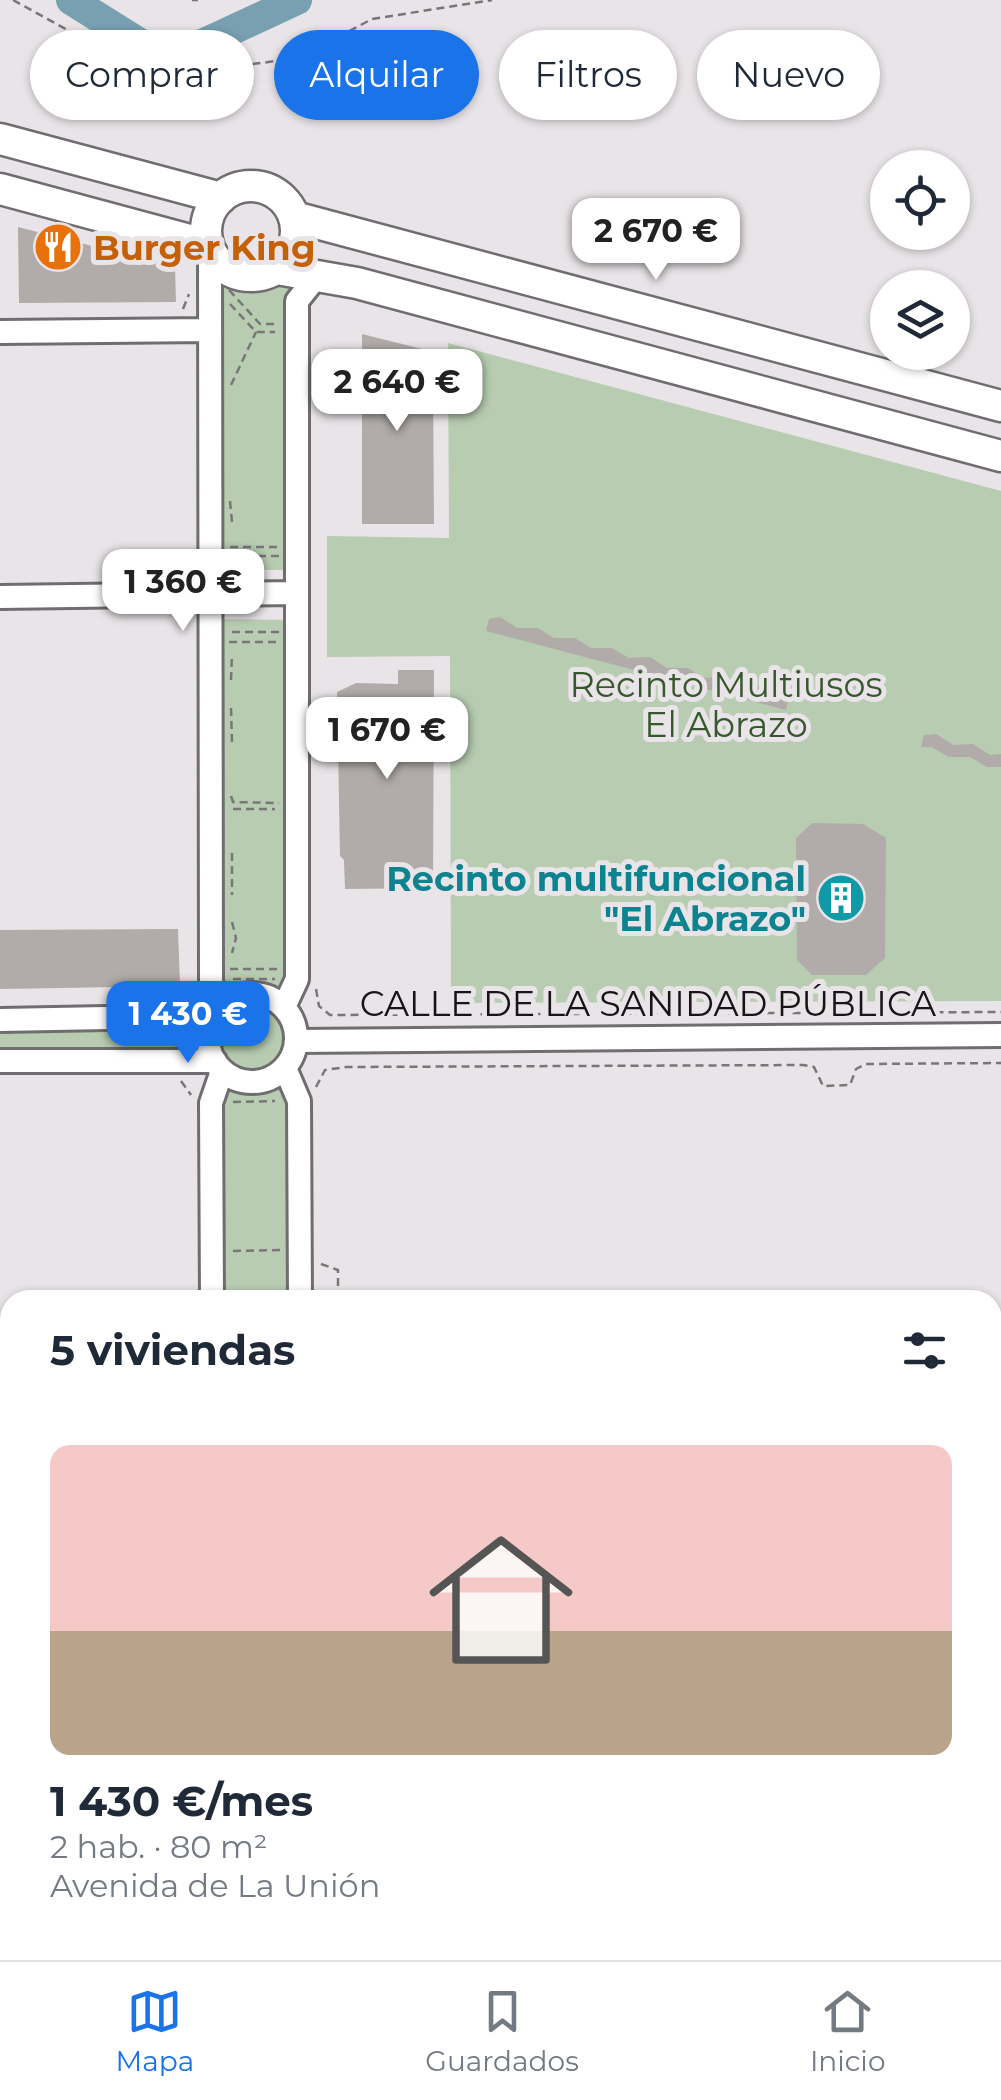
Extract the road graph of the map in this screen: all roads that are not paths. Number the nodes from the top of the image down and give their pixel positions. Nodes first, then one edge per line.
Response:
1 (0, 138) edge
2 (0, 189) edge
3 (220, 198) junction
4 (294, 218) junction
5 (277, 269) junction
6 (207, 270) junction
7 (318, 276) junction
8 (292, 319) junction
9 (209, 330) junction
10 (0, 332) edge
11 (1001, 406) edge
12 (1001, 456) edge
13 (297, 593) junction
14 (209, 594) junction
15 (0, 597) edge
16 (284, 1008) junction
17 (215, 1015) junction
18 (0, 1020) edge
19 (1001, 1035) edge
20 (296, 1040) junction
21 (0, 1061) edge
22 (218, 1066) junction
23 (285, 1068) junction
24 (212, 1290) edge
25 (302, 1290) edge

1 - 3 main road
2 - 6 main road
3 - 4 main road
3 - 6 main road
4 - 5 main road
4 - 11 main road
5 - 6 main road
5 - 7 main road
5 - 8 street
6 - 9 street
7 - 8 street
7 - 12 main road
8 - 13 street
9 - 10 street
9 - 14 street
13 - 14 street
13 - 16 street
14 - 15 street
14 - 17 street
16 - 17 street
16 - 20 street
17 - 18 street
17 - 22 street
19 - 20 street, CALLE DE LA SANIDAD PÚBLICA
20 - 23 street
21 - 22 street
22 - 23 street
22 - 24 street
23 - 25 street

